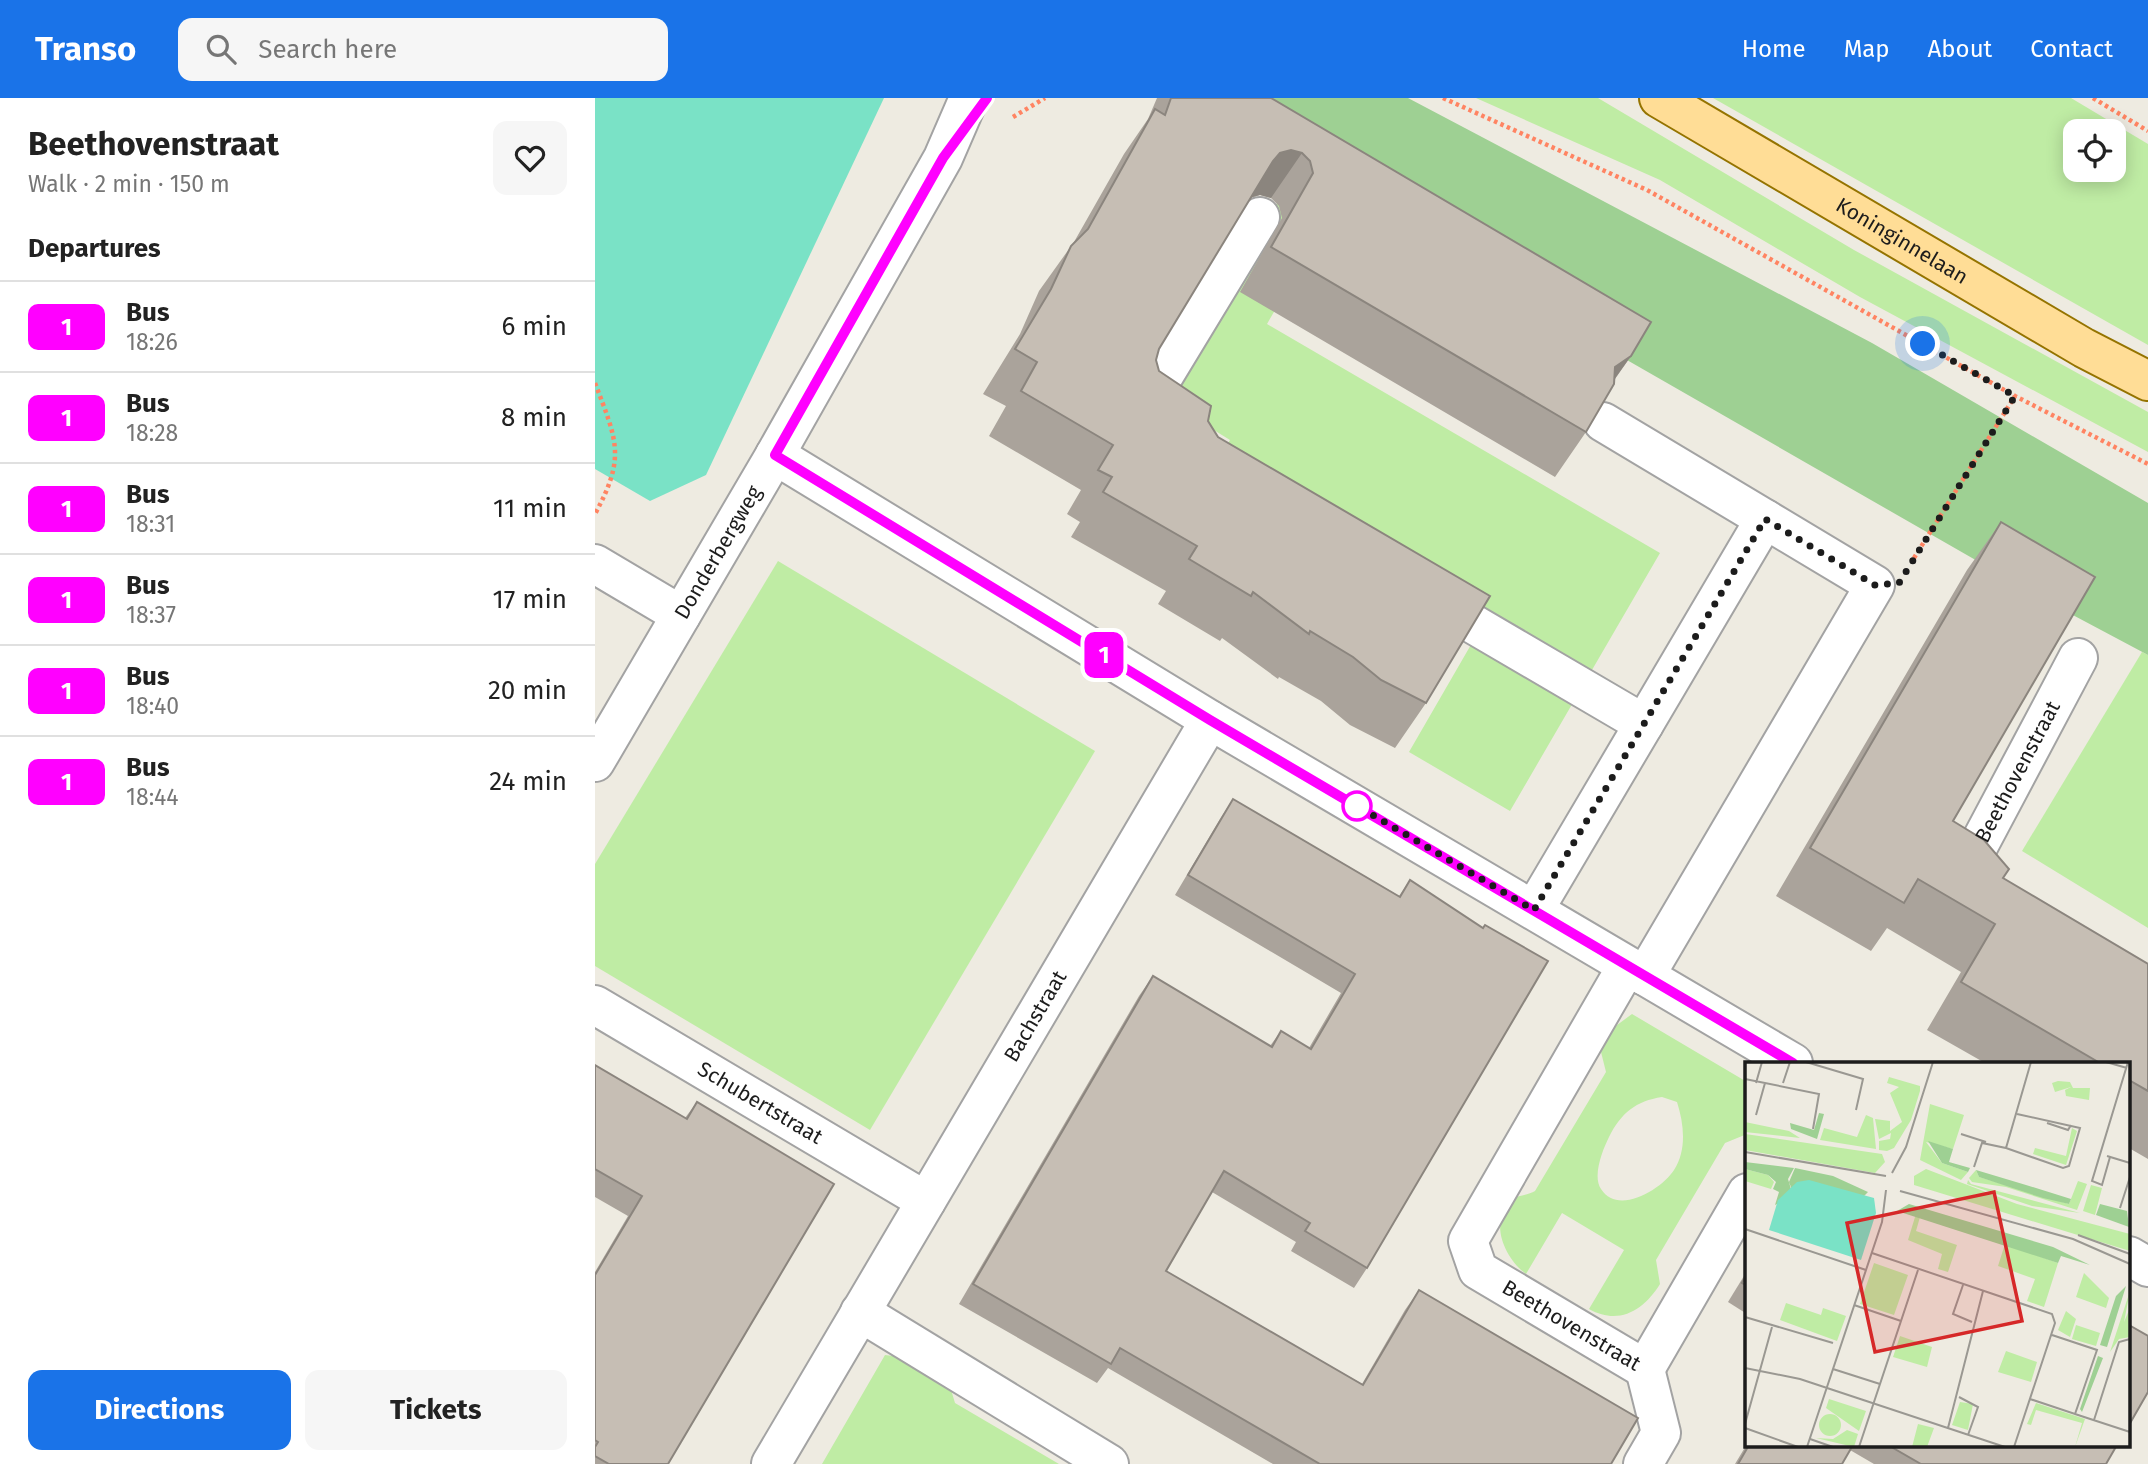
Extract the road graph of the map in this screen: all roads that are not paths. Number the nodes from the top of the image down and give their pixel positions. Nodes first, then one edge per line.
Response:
1 (969, 98) edge
2 (987, 98) edge
3 (1659, 98) edge
4 (943, 158) junction
5 (1260, 217) edge
6 (2148, 381) edge
7 (1603, 422) edge
8 (1196, 436) edge
9 (775, 455) junction
10 (1765, 519) junction
11 (595, 564) edge
12 (1398, 580) edge
13 (681, 615) junction
14 (2078, 658) edge
15 (1210, 720) junction
16 (1644, 724) junction
17 (595, 762) edge
18 (1534, 910) junction
19 (1999, 911) edge
20 (1636, 971) junction
21 (595, 1006) edge
22 (1791, 1062) edge
23 (1745, 1196) edge
24 (926, 1201) junction
25 (2130, 1257) edge
26 (2148, 1267) edge
27 (860, 1312) junction
28 (1645, 1369) junction
29 (771, 1464) edge
30 (1109, 1464) edge
31 (1643, 1464) edge

1 - 4 street, Donderbergweg
2 - 4 street, Donderbergweg
3 - 6 main road, Koninginnelaan
4 - 9 street, Donderbergweg
5 - 8 street
7 - 10 street
9 - 13 street, Donderbergweg
9 - 15 street
10 - 16 street
10 - 20 street, Beethovenstraat
11 - 13 street
12 - 16 street
13 - 17 street, Donderbergweg
14 - 19 street, Beethovenstraat
15 - 18 street
15 - 24 street, Bachstraat
16 - 18 street
18 - 20 street
20 - 22 street
20 - 28 street, Beethovenstraat
21 - 24 street, Schubertstraat
23 - 28 street, Beethovenstraat
24 - 27 street, Bachstraat
25 - 26 street
27 - 29 street, Bachstraat
27 - 30 street
28 - 31 street

